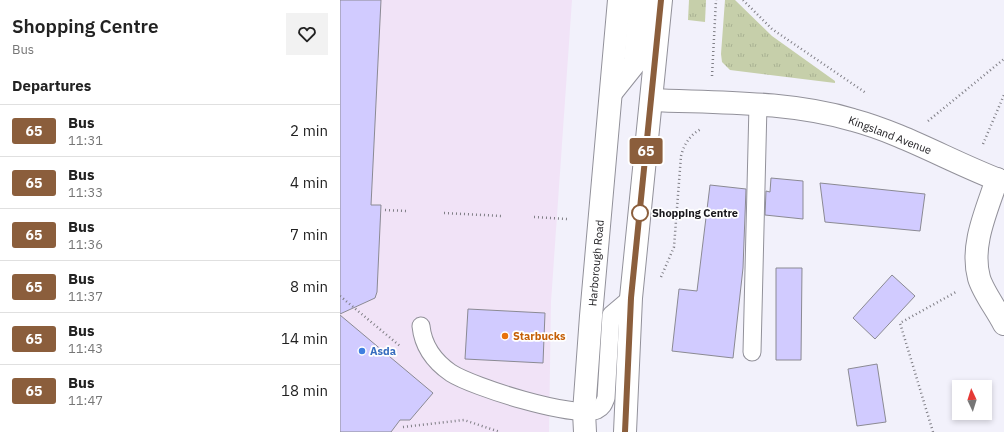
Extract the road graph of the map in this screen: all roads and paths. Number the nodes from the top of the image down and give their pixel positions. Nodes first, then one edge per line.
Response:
1 (619, 0) edge
2 (640, 0) edge
3 (661, 0) edge
4 (716, 0) edge
5 (743, 0) edge
6 (1004, 59) edge
7 (712, 78) dead end
8 (866, 93) dead end
9 (611, 94) junction
10 (1004, 95) edge
11 (652, 100) junction
12 (758, 105) junction
13 (704, 128) dead end
14 (918, 145) junction
15 (973, 169) junction
16 (1000, 181) edge
17 (385, 210) dead end
18 (406, 211) dead end
19 (444, 213) dead end
20 (502, 216) dead end
21 (534, 217) dead end
22 (567, 219) dead end
23 (979, 279) junction
24 (659, 283) dead end
25 (631, 298) junction
26 (1004, 324) edge
27 (421, 326) dead end
28 (752, 352) dead end
29 (585, 422) edge
30 (404, 427) dead end
31 (500, 432) edge
32 (625, 432) edge
33 (933, 432) edge

1 - 9 main road, Harborough Road
2 - 9 main road
3 - 11 main road
4 - 7 path
5 - 8 path
6 - 14 path
9 - 29 main road, Harborough Road
10 - 15 path
11 - 12 main road, Kingsland Avenue
11 - 25 main road
12 - 14 main road, Kingsland Avenue
12 - 28 lane
13 - 24 path
14 - 15 main road, Kingsland Avenue
15 - 16 main road, Kingsland Avenue
16 - 23 main road
17 - 18 path
19 - 20 path
21 - 22 path
23 - 26 main road
23 - 33 path
25 - 29 lane
25 - 32 main road
27 - 29 lane
30 - 31 path

